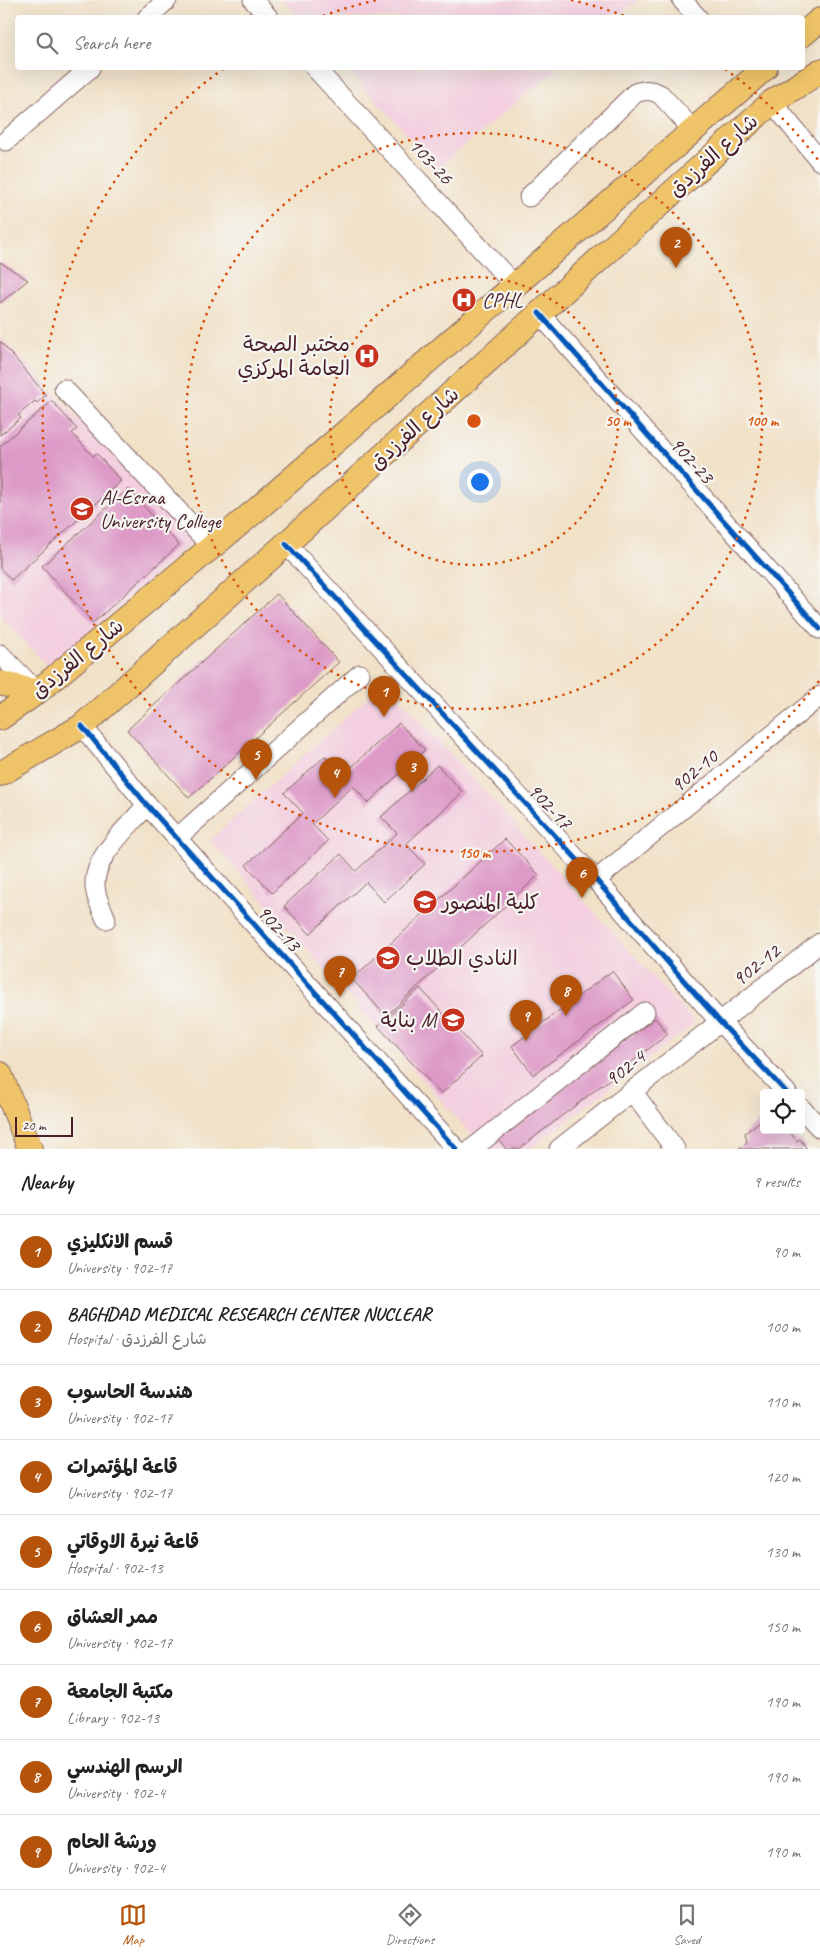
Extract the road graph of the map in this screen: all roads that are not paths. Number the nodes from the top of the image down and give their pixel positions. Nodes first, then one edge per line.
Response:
1 (167, 0) edge
2 (253, 0) edge
3 (682, 0) edge
4 (150, 15) edge
5 (266, 15) edge
6 (695, 15) edge
7 (820, 20) edge
8 (805, 32) edge
9 (88, 70) edge
10 (317, 70) edge
11 (753, 71) edge
12 (820, 71) edge
13 (820, 86) edge
14 (777, 98) junction
15 (693, 130) junction
16 (6, 142) dead end
17 (820, 160) edge
18 (529, 197) dead end
19 (514, 285) junction
20 (539, 313) junction
21 (64, 389) dead end
22 (286, 544) junction
23 (212, 547) junction
24 (820, 629) edge
25 (0, 654) edge
26 (360, 674) dead end
27 (0, 682) edge
28 (37, 692) junction
29 (820, 696) edge
30 (0, 718) edge
31 (82, 726) junction
32 (0, 774) edge
33 (148, 805) junction
34 (177, 838) junction
35 (596, 880) junction
36 (106, 919) dead end
37 (820, 943) edge
38 (645, 1012) dead end
39 (720, 1022) junction
40 (0, 1074) edge
41 (782, 1089) edge
42 (632, 1091) junction
43 (805, 1112) edge
44 (820, 1128) edge
45 (30, 1149) edge
46 (456, 1149) edge
47 (472, 1149) edge
48 (559, 1149) edge
49 (675, 1149) edge

1 - 4 street
2 - 5 street
3 - 6 street
7 - 8 main road
9 - 16 street
10 - 19 street, 103-26
11 - 15 main road, شارع الفرزدق
12 - 14 main road, شارع الفرزدق
13 - 14 main road
14 - 17 street
14 - 20 main road, شارع الفرزدق
15 - 18 street
15 - 19 main road, شارع الفرزدق
19 - 23 main road, شارع الفرزدق
20 - 22 main road, شارع الفرزدق
20 - 24 street, 902-23
21 - 23 street
22 - 31 main road, شارع الفرزدق
22 - 35 street, 902-17
23 - 28 main road, شارع الفرزدق
25 - 28 street
26 - 34 street
27 - 28 main road
28 - 30 main road, شارع الفرزدق
29 - 35 street, 902-10
31 - 32 main road, شارع الفرزدق
31 - 33 street, 902-13
33 - 34 street, 902-13
33 - 36 street
34 - 46 street, 902-13
35 - 39 street, 902-17
37 - 39 street, 902-12
38 - 47 street
39 - 41 street, 902-17
39 - 42 street, 902-4
40 - 45 main road
42 - 48 street, 902-4
42 - 49 street
43 - 44 street

